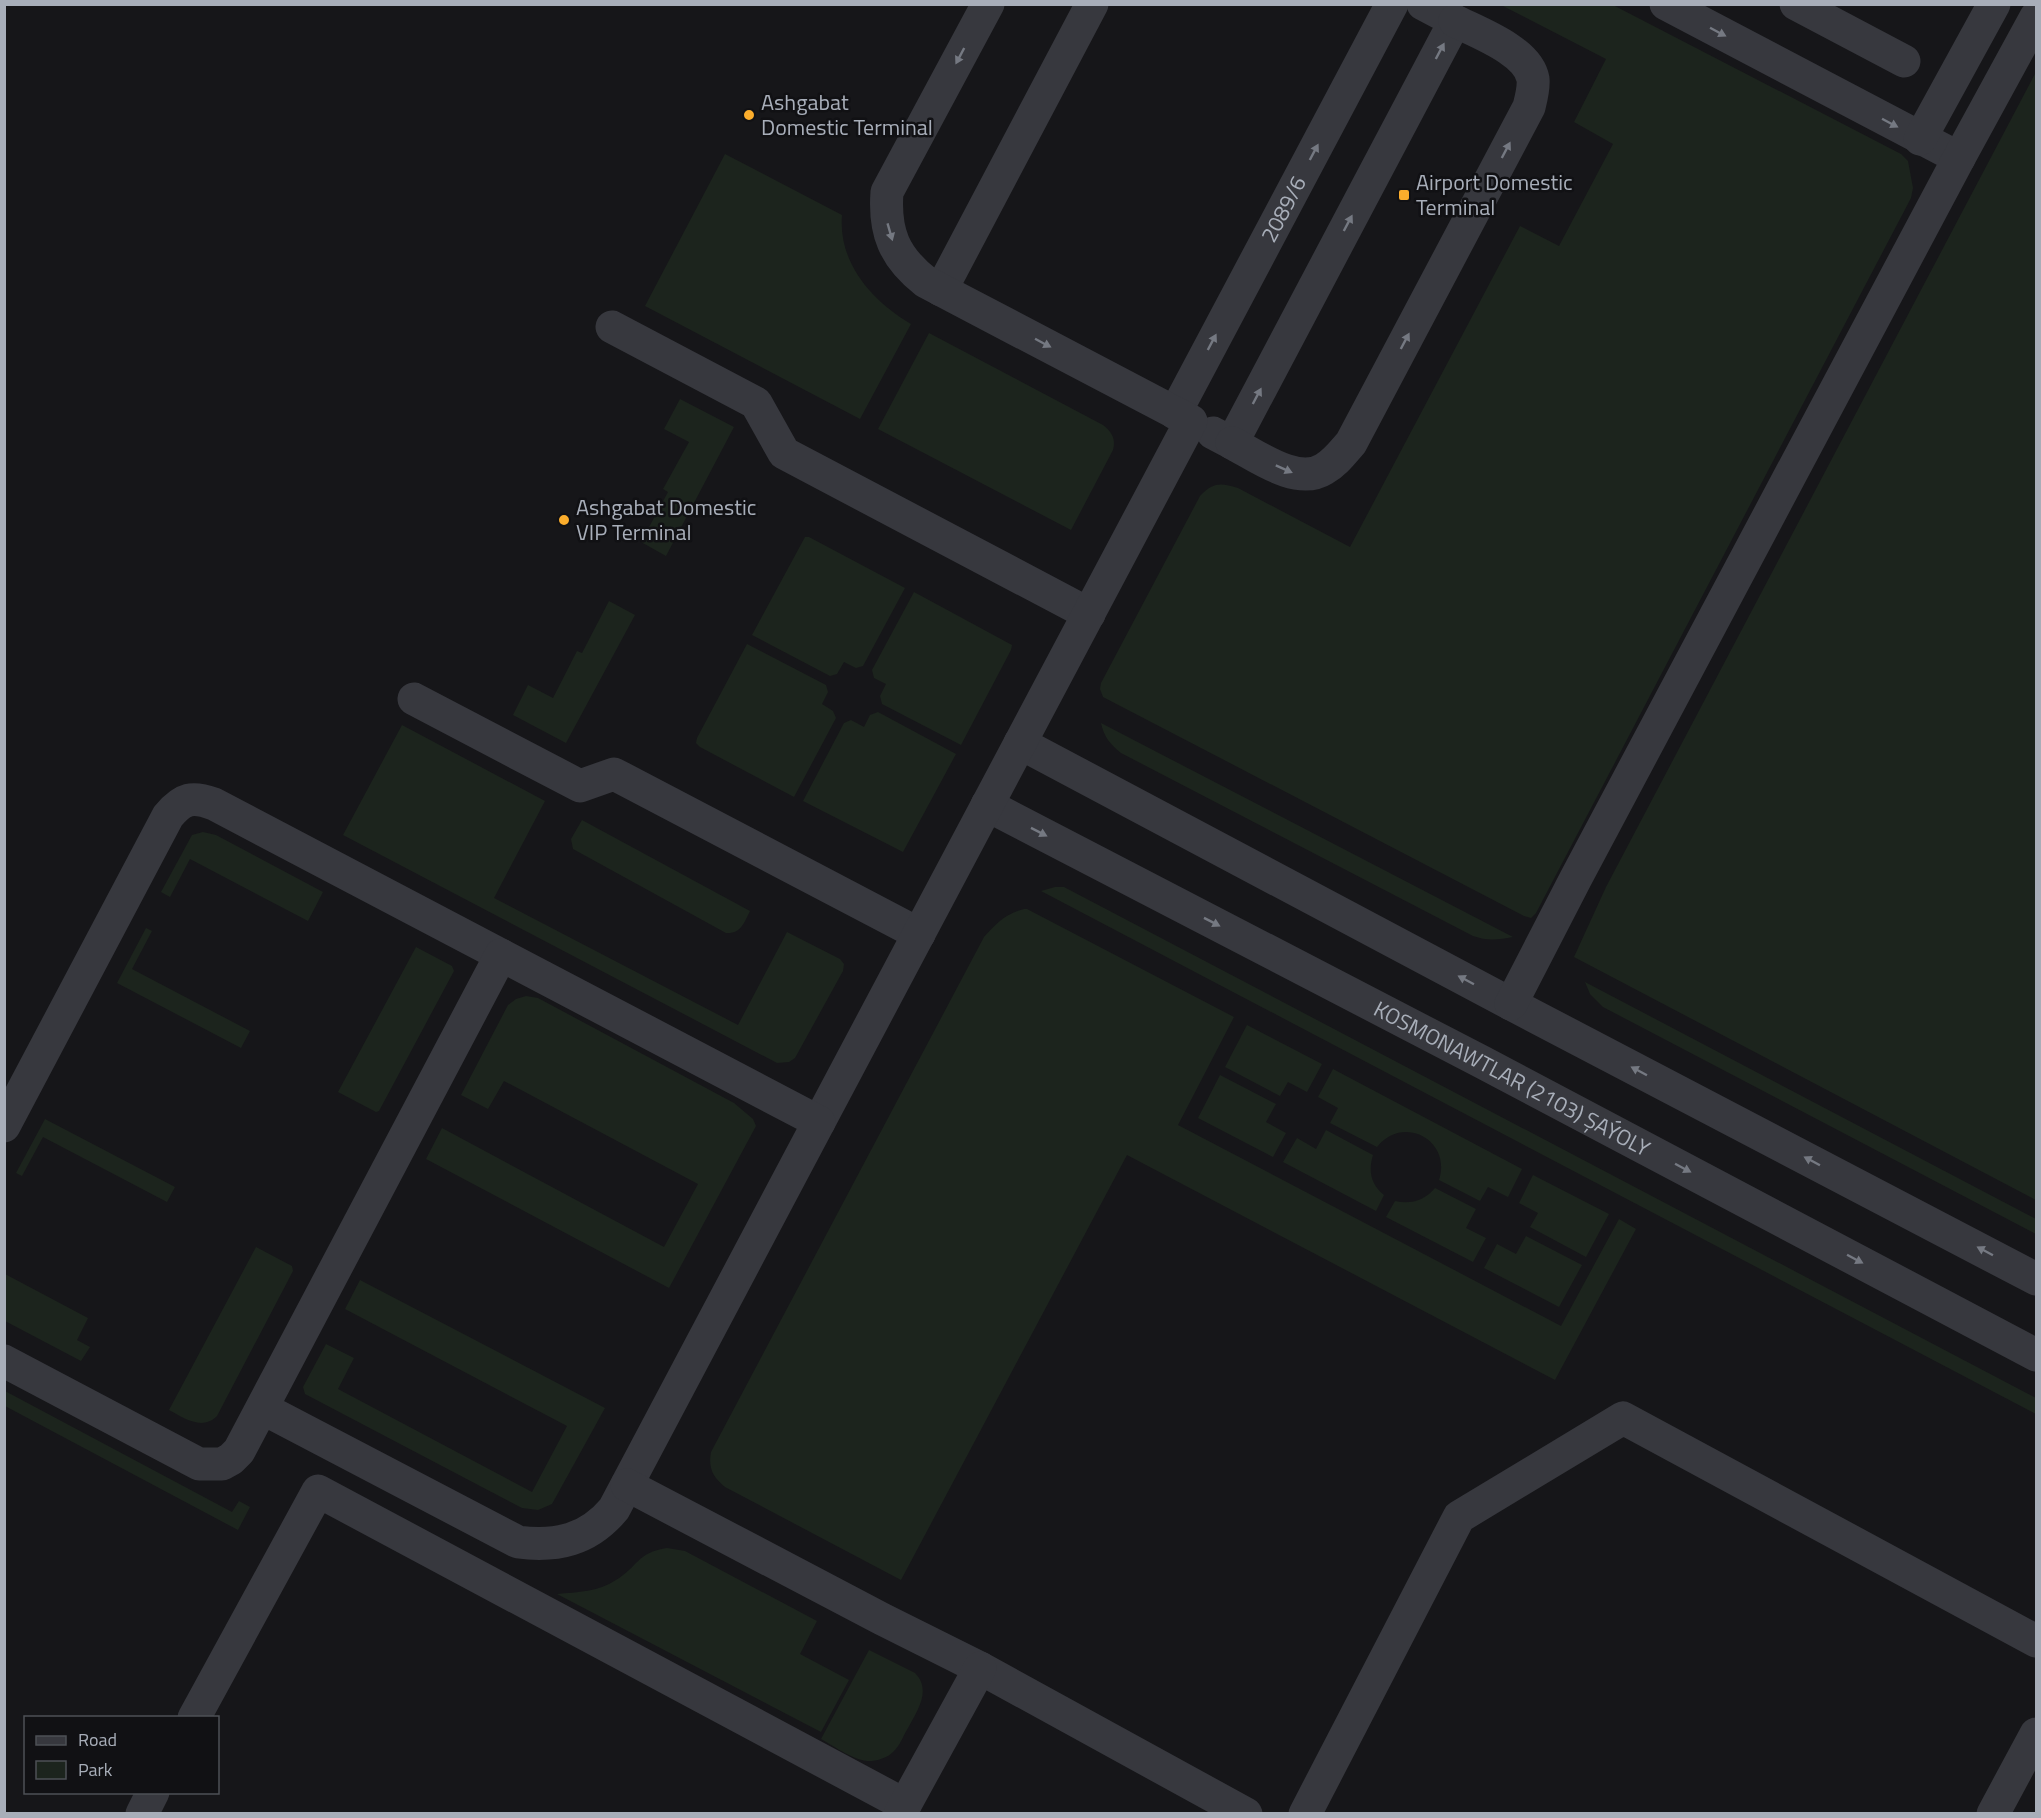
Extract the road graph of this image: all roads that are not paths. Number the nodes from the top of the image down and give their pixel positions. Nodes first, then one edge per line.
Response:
1 (988, 4) edge
2 (1092, 4) edge
3 (1392, 4) edge
4 (1423, 4) edge
5 (1666, 4) edge
6 (1796, 4) edge
7 (1994, 4) edge
8 (2037, 17) edge
9 (1455, 21) junction
10 (1904, 61) dead end
11 (1920, 139) junction
12 (1959, 158) junction
13 (941, 290) junction
14 (612, 327) dead end
15 (1183, 417) junction
16 (1232, 443) junction
17 (1089, 614) junction
18 (414, 699) dead end
19 (1020, 743) junction
20 (987, 805) junction
21 (919, 934) junction
22 (501, 955) junction
23 (1511, 1004) junction
24 (819, 1122) junction
25 (4, 1126) edge
26 (2037, 1279) edge
27 (2037, 1355) edge
28 (4, 1361) edge
29 (262, 1408) junction
30 (627, 1485) junction
31 (2037, 1641) edge
32 (980, 1668) junction
33 (195, 1716) edge
34 (2037, 1734) edge
35 (152, 1794) edge
36 (903, 1809) edge
37 (142, 1814) edge
38 (1246, 1814) edge
39 (1305, 1814) edge
40 (1993, 1814) edge

1 -> 13 street
2 - 13 street
15 -> 3 street, 2089/6
4 - 9 street
5 -> 11 street
6 - 10 street
7 - 11 street
8 - 12 street
16 -> 9 street
16 -> 9 street
11 - 12 street
12 - 23 street
13 -> 15 street
14 - 17 street
15 - 16 street
15 - 17 street, 2089/6
17 - 19 street, 2089/6
18 - 21 street
19 - 20 street, 2089/6
23 -> 19 street
20 - 21 street, 2089/6
20 -> 27 street, KOSMONAWTLAR (2103) ŞAÝOLY
21 - 24 street, 2089/6
22 - 24 street
22 - 25 street
22 - 29 street
26 -> 23 street
24 - 30 street, 2089/6
28 - 29 street
29 - 30 street, 2089/6
30 - 32 street
31 - 39 street
32 - 36 street
32 - 38 street
33 - 36 street
34 - 40 street
35 - 37 street

